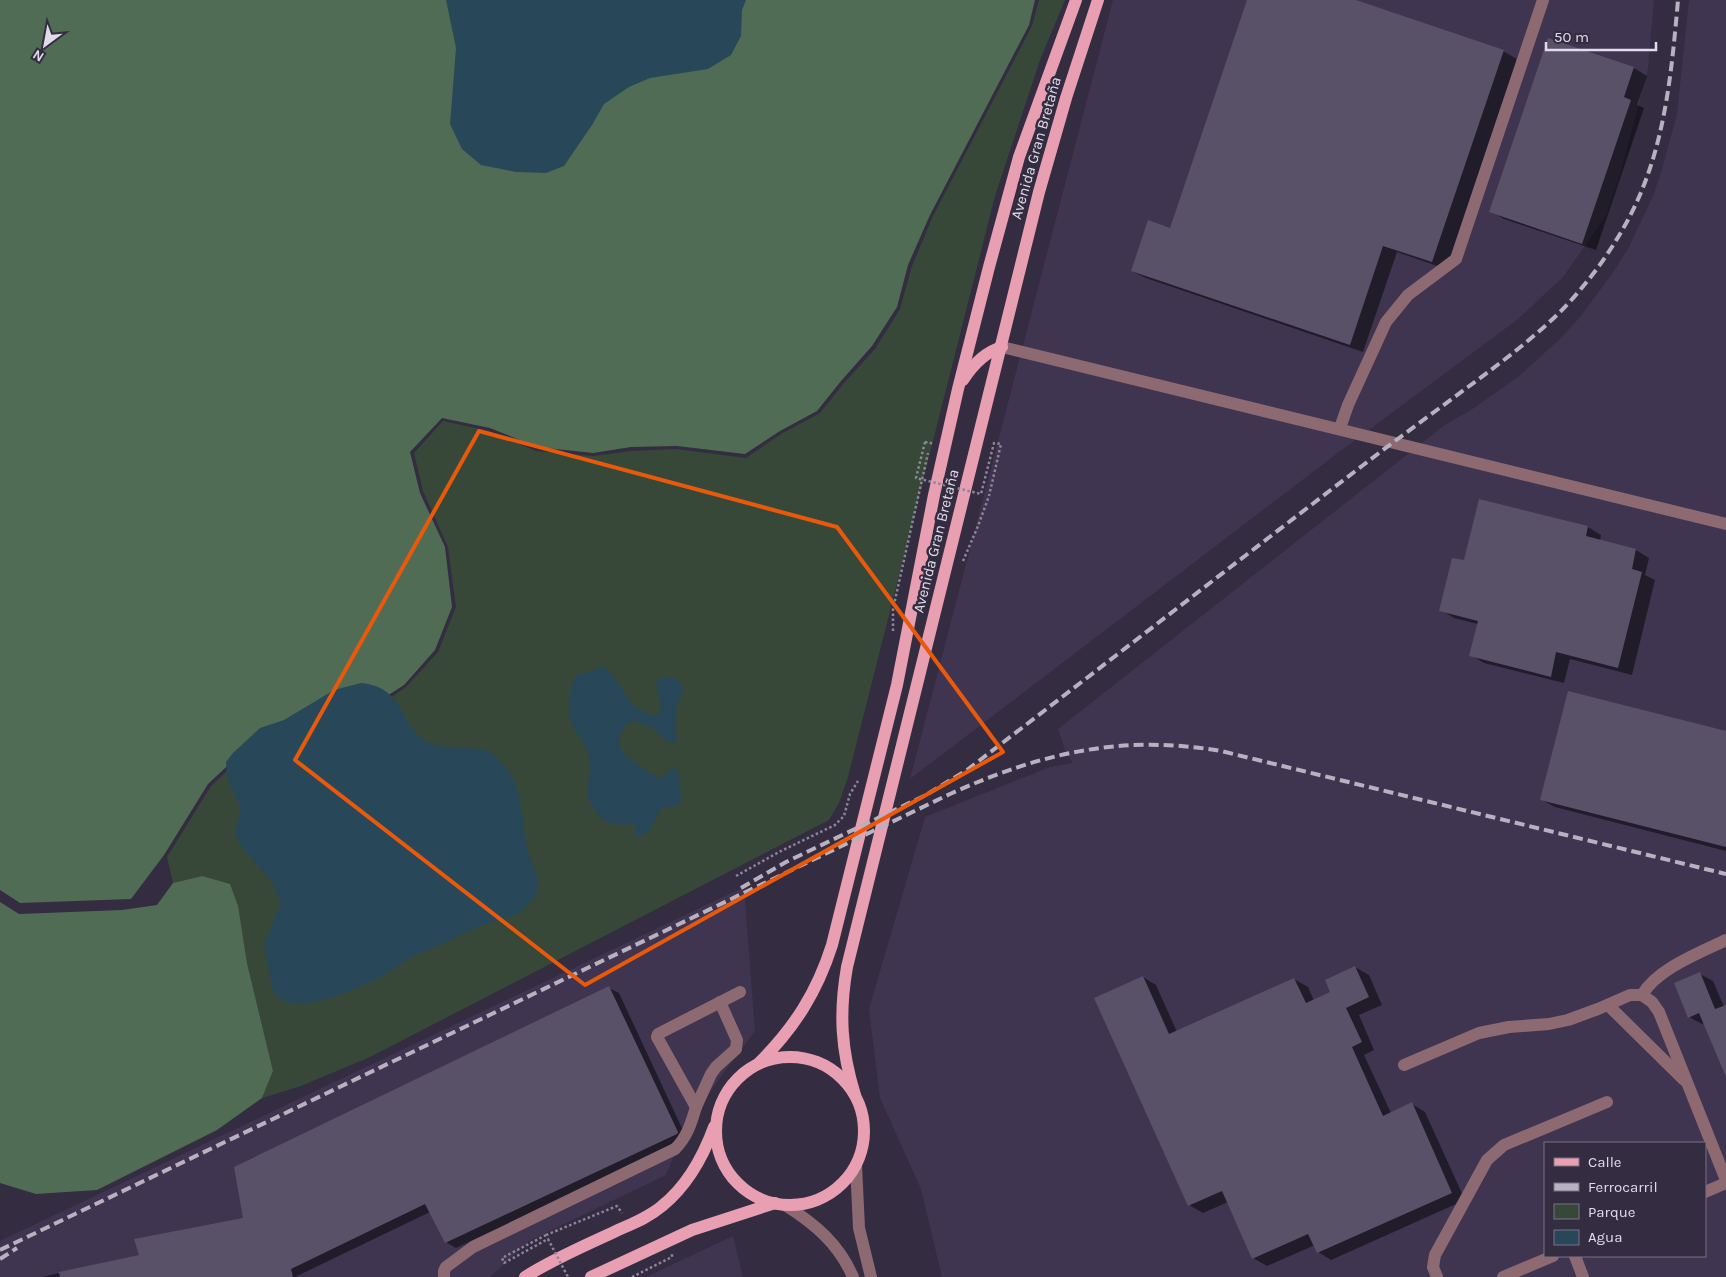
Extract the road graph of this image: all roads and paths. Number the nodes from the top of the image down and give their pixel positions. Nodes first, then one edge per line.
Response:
1 (1076, 0) edge
2 (1098, 0) edge
3 (1543, 0) edge
4 (1002, 346) junction
5 (958, 389) junction
6 (1340, 428) junction
7 (1726, 524) edge
8 (946, 566) junction
9 (905, 640) junction
10 (877, 767) junction
11 (736, 876) dead end
12 (1726, 940) edge
13 (740, 992) dead end
14 (1642, 995) junction
15 (720, 1002) junction
16 (1608, 1005) junction
17 (759, 1063) junction
18 (1404, 1065) dead end
19 (1687, 1084) junction
20 (855, 1095) junction
21 (1607, 1102) dead end
22 (696, 1108) junction
23 (716, 1125) junction
24 (856, 1165) junction
25 (1726, 1182) edge
26 (1706, 1192) edge
27 (780, 1204) junction
28 (630, 1224) junction
29 (1551, 1257) edge
30 (1575, 1257) edge
31 (444, 1277) edge
32 (525, 1277) edge
33 (568, 1277) edge
34 (591, 1277) edge
35 (853, 1277) edge
36 (871, 1277) edge
37 (1437, 1277) edge
38 (1503, 1277) edge
39 (1583, 1277) edge

1 - 5 main road, Avenida Gran Bretaña
2 - 4 main road, Avenida Gran Bretaña
3 - 6 street
4 - 5 main road
4 - 6 street
4 - 8 main road, Avenida Gran Bretaña
5 - 9 main road, Avenida Gran Bretaña
6 - 7 street
8 - 9 path, bridge
8 - 20 main road, Avenida Gran Bretaña
9 - 10 main road, Avenida Gran Bretaña
10 - 11 path
10 - 17 main road, Avenida Gran Bretaña
12 - 14 street
13 - 15 street
14 - 16 street
14 - 19 street
15 - 22 street
15 - 22 street
16 - 18 street
16 - 19 street
17 - 20 main road
17 - 23 main road
19 - 25 street
20 - 24 main road
21 - 37 street
22 - 31 street
23 - 27 main road
23 - 28 main road
24 - 27 main road
24 - 36 street
25 - 26 street
27 - 34 main road
27 - 35 street
28 - 32 main road
28 - 33 path, bridge
29 - 38 street
30 - 39 street

